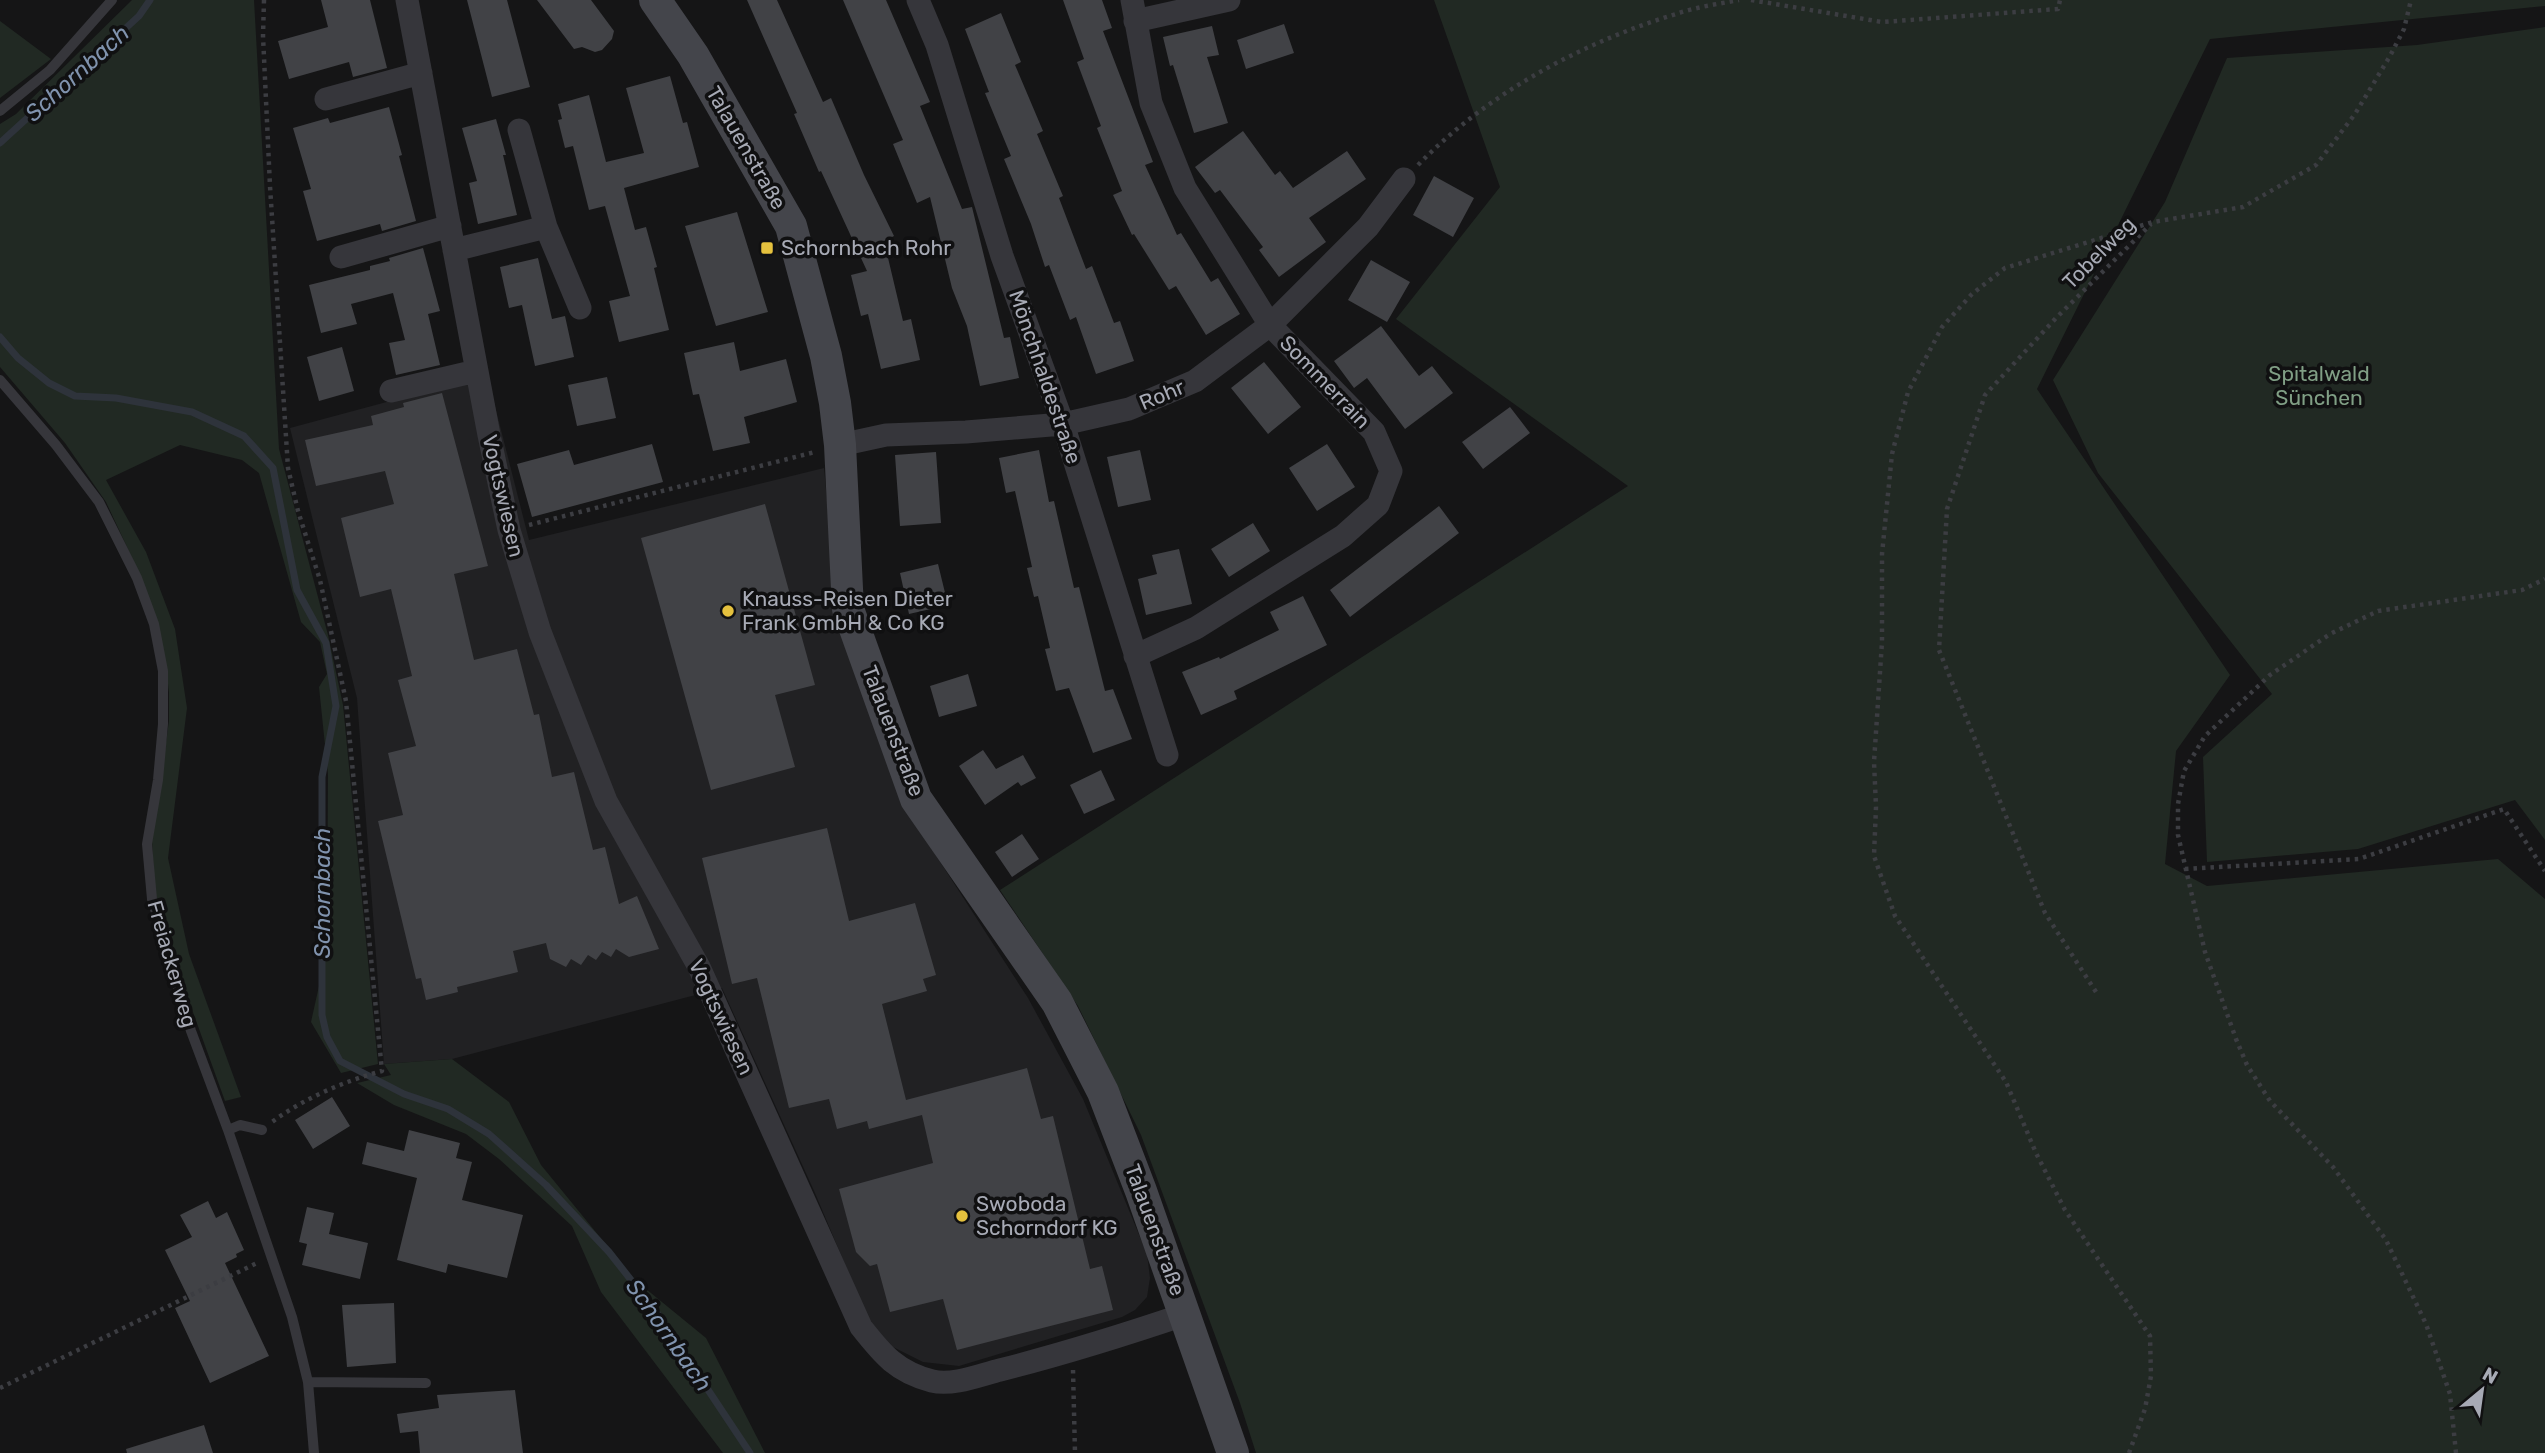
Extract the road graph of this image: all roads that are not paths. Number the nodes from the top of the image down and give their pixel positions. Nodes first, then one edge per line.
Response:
1 (112, 0) edge
2 (407, 0) edge
3 (655, 0) edge
4 (918, 0) edge
5 (1229, 0) edge
6 (1133, 10) edge
7 (421, 73) junction
8 (326, 99) dead end
9 (0, 111) edge
10 (519, 130) dead end
11 (1404, 179) road end
12 (450, 226) junction
13 (545, 227) junction
14 (454, 250) junction
15 (341, 257) dead end
16 (580, 308) dead end
17 (1270, 326) junction
18 (476, 371) junction
19 (0, 380) edge
20 (391, 391) dead end
21 (1063, 425) junction
22 (840, 446) junction
23 (1135, 656) junction
24 (1167, 755) dead end
25 (262, 1129) road end
26 (228, 1130) junction
27 (1186, 1314) junction
28 (308, 1382) junction
29 (426, 1383) dead end
30 (314, 1453) edge
31 (1233, 1453) edge

1 - 9 lane
2 - 7 street, Vogtswiesen
3 - 22 street, Talauenstraße
4 - 21 street, Mönchhaldestraße
5 - 6 street
6 - 17 street, Sommerrain
7 - 8 street
7 - 12 street, Vogtswiesen
10 - 13 street
11 - 17 street, Rohr
12 - 14 street, Vogtswiesen
12 - 15 street
13 - 14 street
13 - 16 street
14 - 18 street, Vogtswiesen
17 - 21 street, Rohr
17 - 23 street, Sommerrain
18 - 20 street
18 - 27 street, Vogtswiesen
19 - 26 lane, Freiackerweg
21 - 22 street, Rohr
21 - 23 street, Mönchhaldestraße
22 - 27 street, Talauenstraße
23 - 24 street, Mönchhaldestraße
25 - 26 lane
26 - 28 lane, Freiackerweg
27 - 31 street, Talauenstraße
28 - 29 lane
28 - 30 lane, Freiackerweg

